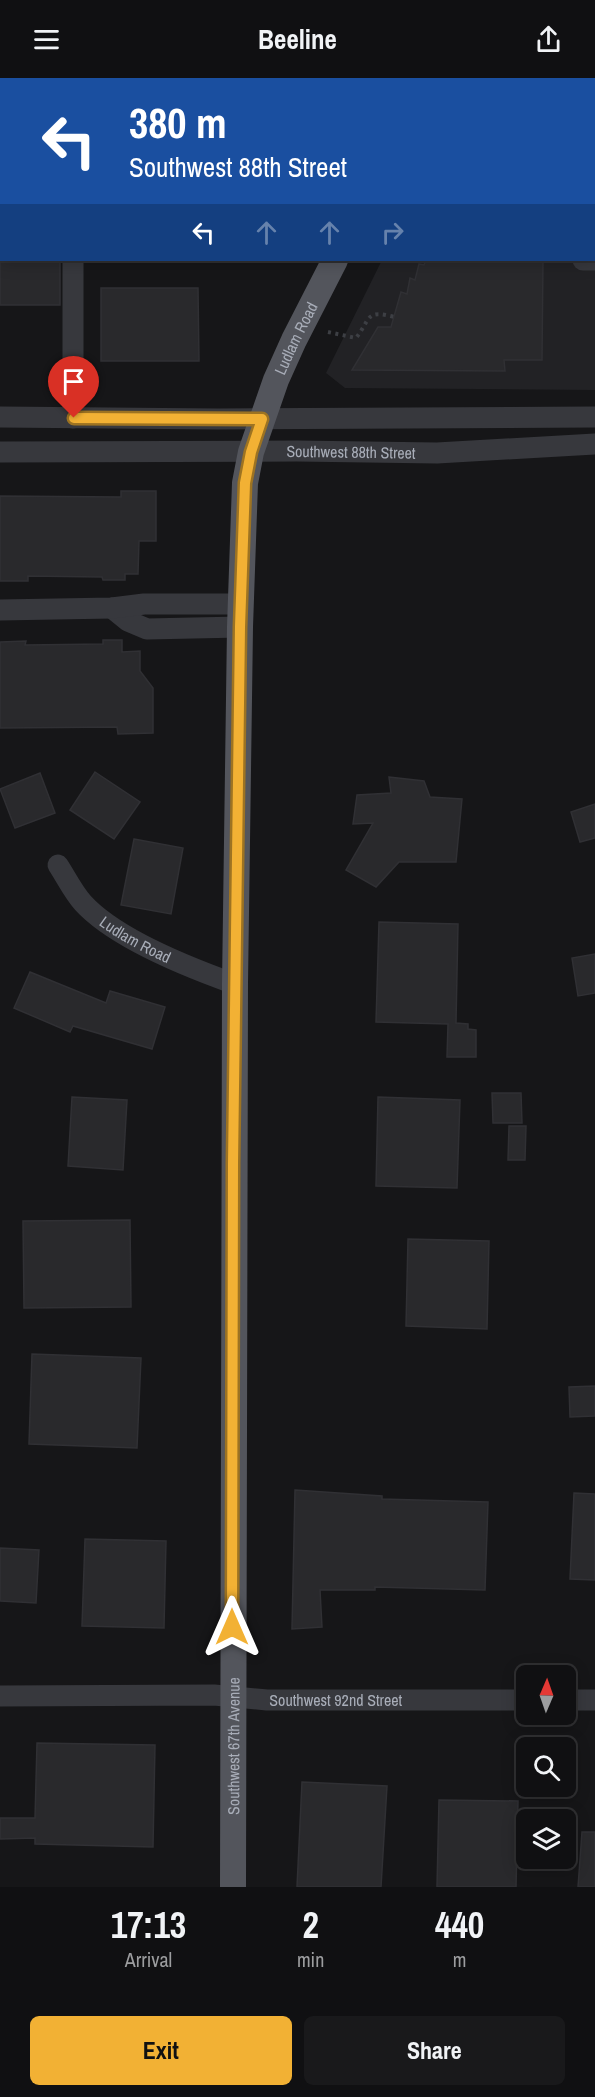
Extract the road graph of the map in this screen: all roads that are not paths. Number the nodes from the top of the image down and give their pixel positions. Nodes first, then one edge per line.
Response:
1 (73, 261) edge
2 (334, 261) edge
3 (0, 417) edge
4 (595, 417) edge
5 (74, 418) junction
6 (262, 419) junction
7 (595, 444) edge
8 (0, 452) edge
9 (251, 452) junction
10 (0, 610) edge
11 (240, 615) junction
12 (57, 865) dead end
13 (235, 984) junction
14 (0, 1696) edge
15 (232, 1697) junction
16 (516, 1700) edge
17 (576, 1700) edge
18 (595, 1700) edge
19 (233, 1887) edge

1 - 5 street
2 - 6 main road, Ludlam Road
3 - 5 street, Southwest 88th Street
4 - 6 street, Southwest 88th Street
5 - 6 street, Southwest 88th Street
6 - 9 main road, Southwest 67th Avenue
7 - 9 street, Southwest 88th Street
8 - 9 street, Southwest 88th Street
9 - 11 main road, Southwest 67th Avenue
10 - 11 street
11 - 13 main road, Southwest 67th Avenue
12 - 13 street, Ludlam Road
13 - 15 main road, Southwest 67th Avenue
14 - 15 street, Southwest 92nd Street
15 - 16 street, Southwest 92nd Street
15 - 19 main road, Southwest 67th Avenue
17 - 18 street

